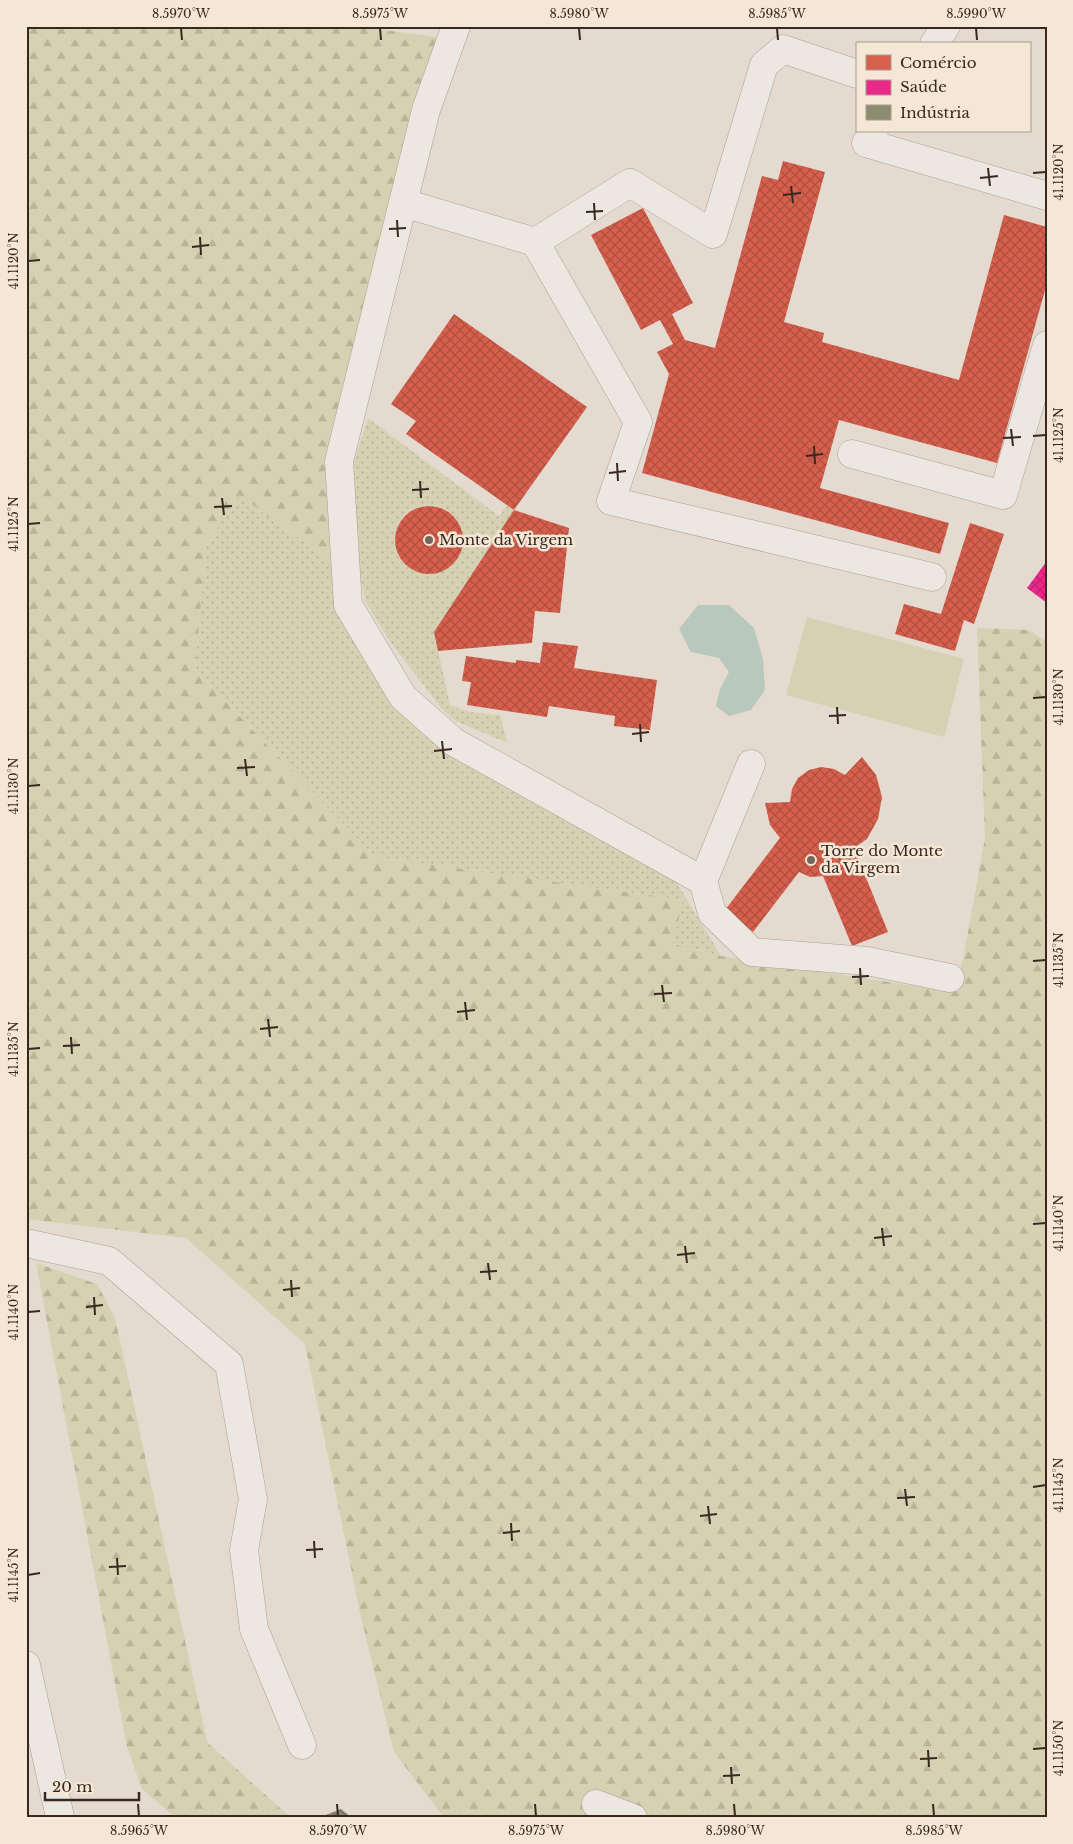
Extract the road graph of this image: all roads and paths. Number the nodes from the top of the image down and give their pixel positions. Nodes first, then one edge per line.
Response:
1 (456, 26) edge
2 (946, 26) edge
3 (935, 42) edge
4 (856, 74) edge
5 (873, 132) edge
6 (1047, 196) edge
7 (404, 204) junction
8 (535, 242) junction
9 (1047, 345) edge
10 (852, 454) dead end
11 (932, 577) dead end
12 (752, 764) dead end
13 (703, 881) junction
14 (950, 978) dead end
15 (26, 1243) edge
16 (26, 1665) edge
17 (302, 1745) dead end
18 (596, 1804) dead end
19 (60, 1817) edge
20 (633, 1818) edge

1 - 7 lane
2 - 3 lane
4 - 8 lane
5 - 6 lane
7 - 8 lane
7 - 13 lane
8 - 11 lane
9 - 10 lane
12 - 13 lane
13 - 14 lane
15 - 17 lane
16 - 19 lane
18 - 20 lane

